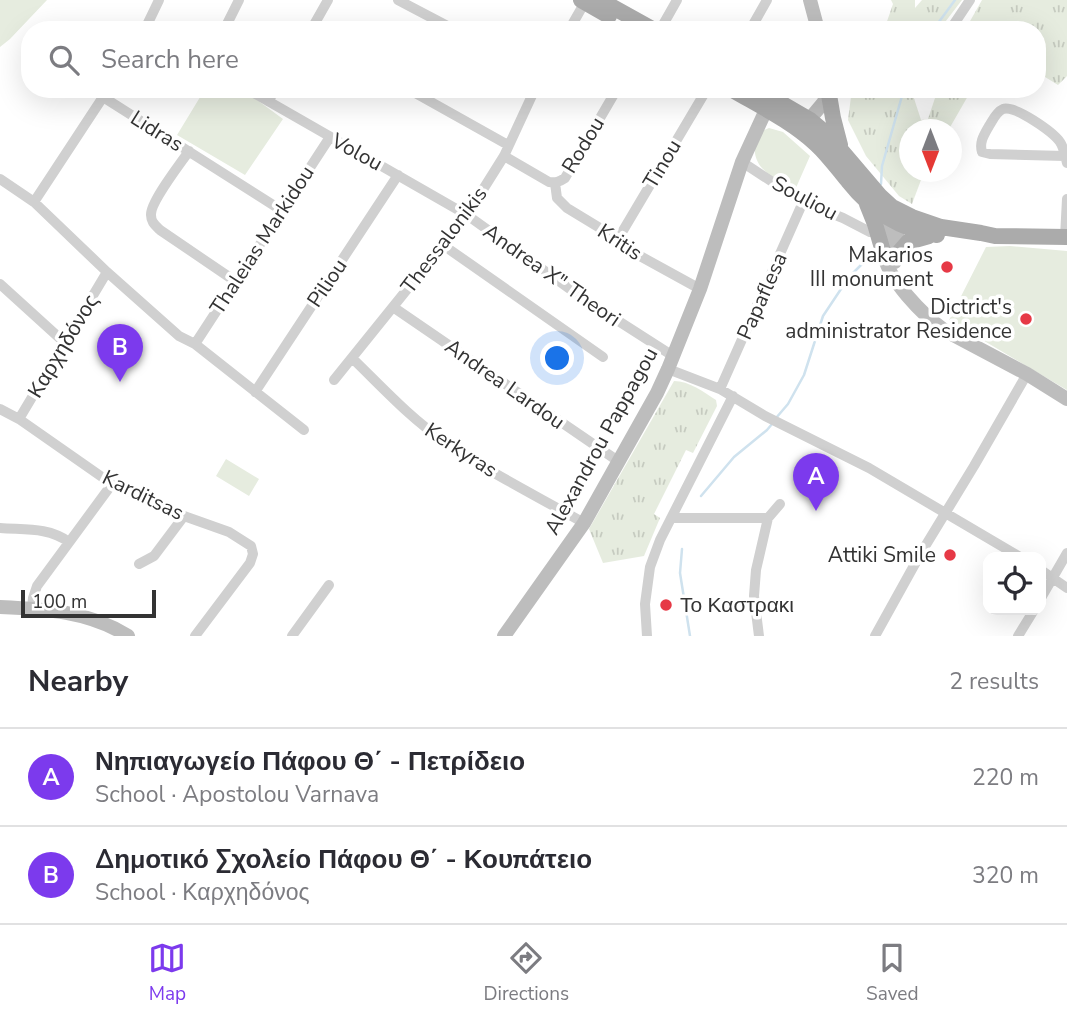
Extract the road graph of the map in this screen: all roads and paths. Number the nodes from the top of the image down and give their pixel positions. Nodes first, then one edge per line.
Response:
1 (159, 0) edge
2 (239, 0) edge
3 (328, 0) edge
4 (398, 0) edge
5 (677, 0) edge
6 (767, 0) edge
7 (810, 0) edge
8 (970, 0) edge
9 (589, 1) edge
10 (152, 21) edge
11 (228, 21) edge
12 (316, 21) edge
13 (438, 21) edge
14 (575, 21) edge
15 (619, 21) edge
16 (633, 21) edge
17 (665, 21) edge
18 (755, 21) edge
19 (816, 21) edge
20 (956, 21) edge
21 (102, 98) edge
22 (105, 98) edge
23 (263, 98) edge
24 (270, 98) edge
25 (424, 98) edge
26 (530, 98) edge
27 (612, 98) edge
28 (702, 98) edge
29 (825, 98) edge
30 (830, 98) edge
31 (765, 99) edge
32 (268, 101) junction
33 (805, 125) junction
34 (330, 137) junction
35 (508, 145) junction
36 (841, 148) junction
37 (189, 151) junction
38 (504, 156) junction
39 (1066, 159) edge
40 (742, 162) junction
41 (398, 175) junction
42 (0, 179) edge
43 (555, 183) junction
44 (1067, 199) edge
45 (866, 201) junction
46 (34, 202) junction
47 (803, 202) junction
48 (281, 210) junction
49 (467, 215) junction
50 (895, 216) junction
51 (870, 232) dead end
52 (935, 235) junction
53 (995, 236) junction
54 (1066, 237) edge
55 (618, 239) junction
56 (443, 245) junction
57 (890, 256) junction
58 (107, 272) junction
59 (235, 281) junction
60 (0, 284) edge
61 (699, 289) junction
62 (393, 307) junction
63 (65, 343) junction
64 (195, 344) junction
65 (603, 357) dead end
66 (352, 358) junction
67 (671, 363) junction
68 (1027, 374) junction
69 (334, 380) dead end
70 (720, 389) junction
71 (256, 392) junction
72 (733, 396) junction
73 (1067, 399) edge
74 (0, 409) edge
75 (19, 419) junction
76 (304, 430) dead end
77 (618, 461) junction
78 (112, 484) junction
79 (780, 504) dead end
80 (945, 514) junction
81 (184, 516) junction
82 (671, 518) junction
83 (768, 518) junction
84 (584, 523) junction
85 (0, 528) edge
86 (69, 542) junction
87 (1011, 552) edge
88 (1067, 553) edge
89 (139, 564) dead end
90 (1046, 573) edge
91 (1053, 577) junction
92 (329, 585) dead end
93 (1067, 587) edge
94 (1046, 589) edge
95 (0, 607) edge
96 (32, 608) junction
97 (1031, 615) edge
98 (128, 636) edge
99 (195, 636) edge
100 (292, 636) edge
101 (505, 636) edge
102 (647, 636) edge
103 (759, 636) edge
104 (875, 636) edge
105 (1018, 636) edge

1 - 10 street
2 - 11 street
3 - 12 street
4 - 13 street
5 - 17 street
6 - 18 street
7 - 19 street
8 - 20 street
9 - 14 street
9 - 15 main road
9 - 16 main road
21 - 46 street, Lidras
22 - 37 street, Lidras
23 - 32 street, Volou
24 - 32 street
25 - 35 street
26 - 35 street, Thessalonikis
27 - 43 street, Rodou
28 - 55 street, Tinou
29 - 33 street
30 - 36 main road
31 - 33 main road
31 - 40 street, Alexandrou Pappagou
32 - 34 street, Volou
33 - 36 main road
33 - 45 main road
34 - 41 street, Volou
34 - 48 street, Thaleias Markidou
35 - 38 street, Thessalonikis
36 - 50 main road
37 - 48 street, Lidras
37 - 59 street
38 - 43 street, Rodou
38 - 49 street, Thessalonikis
39 - 39 street
40 - 47 street, Souliou
40 - 61 street, Alexandrou Pappagou
41 - 49 street, Volou
41 - 71 street, Piliou
42 - 46 street
43 - 55 street, Kritis
44 - 54 street
45 - 50 main road
45 - 57 main road
46 - 58 street
47 - 51 street, Souliou
47 - 70 street, Papaflesa
48 - 59 street, Thaleias Markidou
49 - 56 street, Thessalonikis
49 - 67 street, Andrea X" Theori
50 - 52 main road
50 - 53 main road
50 - 57 street
52 - 53 main road
52 - 57 main road
53 - 54 main road
55 - 61 street, Kritis
56 - 62 street, Thessalonikis
56 - 65 street
57 - 68 street
58 - 63 street, Καρχηδόνος
58 - 64 street
59 - 64 street, Thaleias Markidou
60 - 63 street
61 - 67 street, Alexandrou Pappagou
62 - 66 street, Thessalonikis
62 - 77 street, Andrea Lardou
63 - 75 street, Καρχηδόνος
64 - 71 street
66 - 69 street, Thessalonikis
66 - 84 street, Kerkyras
67 - 70 street, Andrea X" Theori
67 - 77 street, Alexandrou Pappagou
68 - 73 street
68 - 80 street
70 - 72 street, Andrea X" Theori
71 - 76 street
72 - 80 street, Andrea X" Theori
72 - 82 street
74 - 75 street, Karditsas
75 - 78 street, Karditsas
77 - 84 street, Alexandrou Pappagou
78 - 81 street, Karditsas
78 - 86 street
79 - 83 street
80 - 87 street, Andrea X" Theori
80 - 104 street
81 - 89 street
81 - 99 street, Karditsas
82 - 83 street
82 - 102 street
83 - 103 street
84 - 101 street, Alexandrou Pappagou
85 - 86 street
86 - 96 street
88 - 91 street
90 - 91 street
91 - 93 street
91 - 94 street
92 - 100 street
95 - 96 street
96 - 98 street
97 - 105 street

